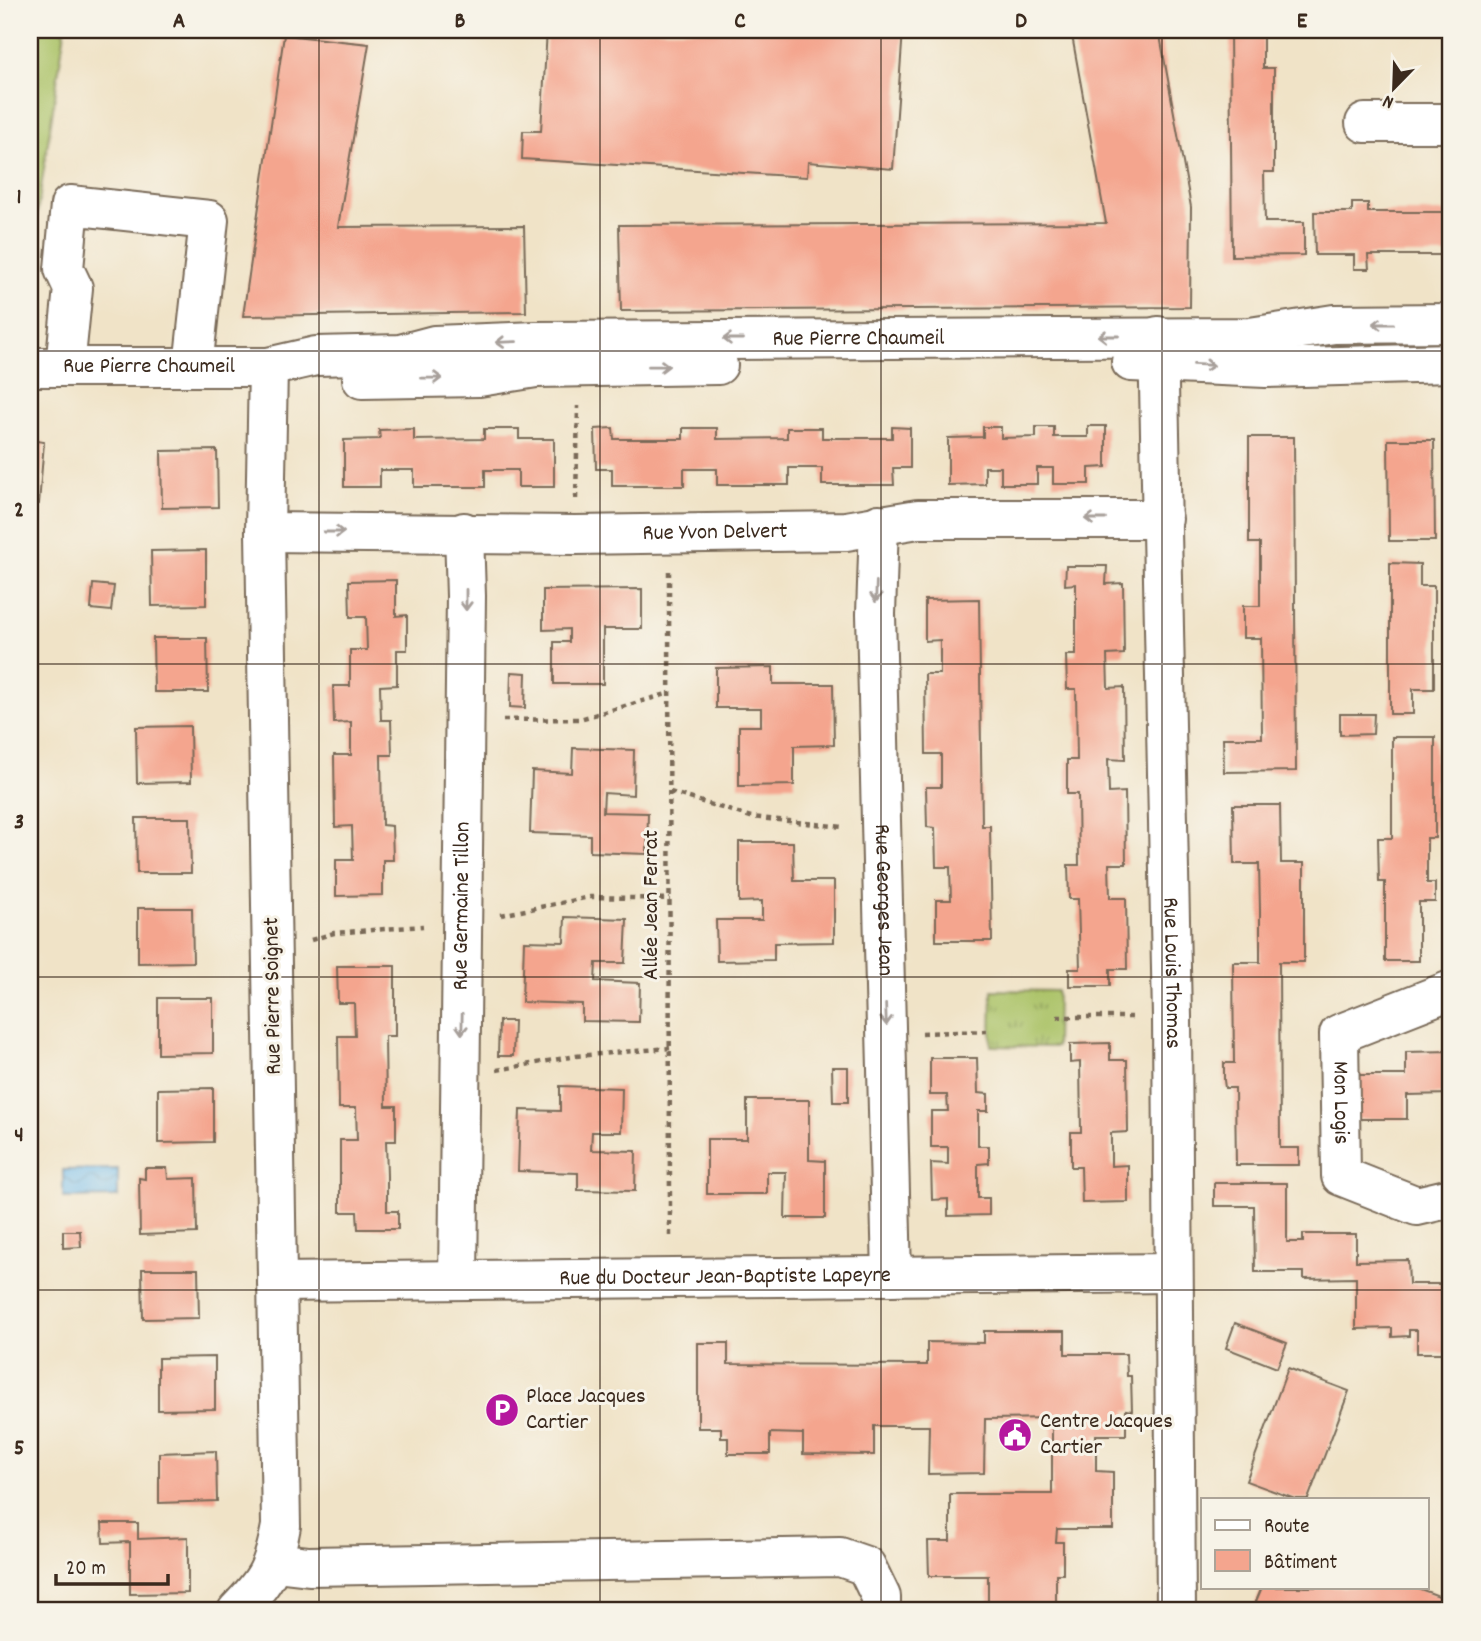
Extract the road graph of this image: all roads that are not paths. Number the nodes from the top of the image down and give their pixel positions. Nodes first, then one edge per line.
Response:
1 (1364, 123) dead end
2 (1451, 123) edge
3 (1449, 325) edge
4 (1158, 349) junction
5 (1451, 363) edge
6 (47, 367) edge
7 (193, 367) junction
8 (268, 367) junction
9 (1163, 519) junction
10 (878, 524) junction
11 (265, 532) junction
12 (464, 532) junction
13 (1451, 990) edge
14 (1451, 1198) edge
15 (1172, 1273) junction
16 (892, 1276) junction
17 (458, 1280) junction
18 (278, 1282) junction
19 (275, 1562) junction
20 (237, 1611) edge
21 (881, 1611) edge
22 (1176, 1611) edge

1 - 2 street
3 -> 4 street, Rue Pierre Chaumeil
4 -> 5 street, Rue Pierre Chaumeil
4 -> 8 street, Rue Pierre Chaumeil
8 -> 4 street, Rue Pierre Chaumeil
4 - 9 street, Rue Louis Thomas
6 - 7 street, Rue Pierre Chaumeil
6 - 7 street
7 - 8 street, Rue Pierre Chaumeil
8 - 11 street, Rue Pierre Soignet
9 -> 10 street, Rue Yvon Delvert
9 - 15 street, Rue Louis Thomas
10 - 12 street, Rue Yvon Delvert
10 -> 16 street, Rue Georges Jean
11 -> 12 street, Rue Yvon Delvert
11 - 18 street, Rue Pierre Soignet
12 -> 17 street, Rue Germaine Tillon
13 - 14 street, Mon Logis
15 - 16 street, Rue du Docteur Jean-Baptiste Lapeyre
15 - 22 street, Rue Louis Thomas
16 - 17 street, Rue du Docteur Jean-Baptiste Lapeyre
17 - 18 street, Rue du Docteur Jean-Baptiste Lapeyre
18 - 19 street, Rue Pierre Soignet
19 - 20 street, Rue Pierre Soignet
19 - 21 street

